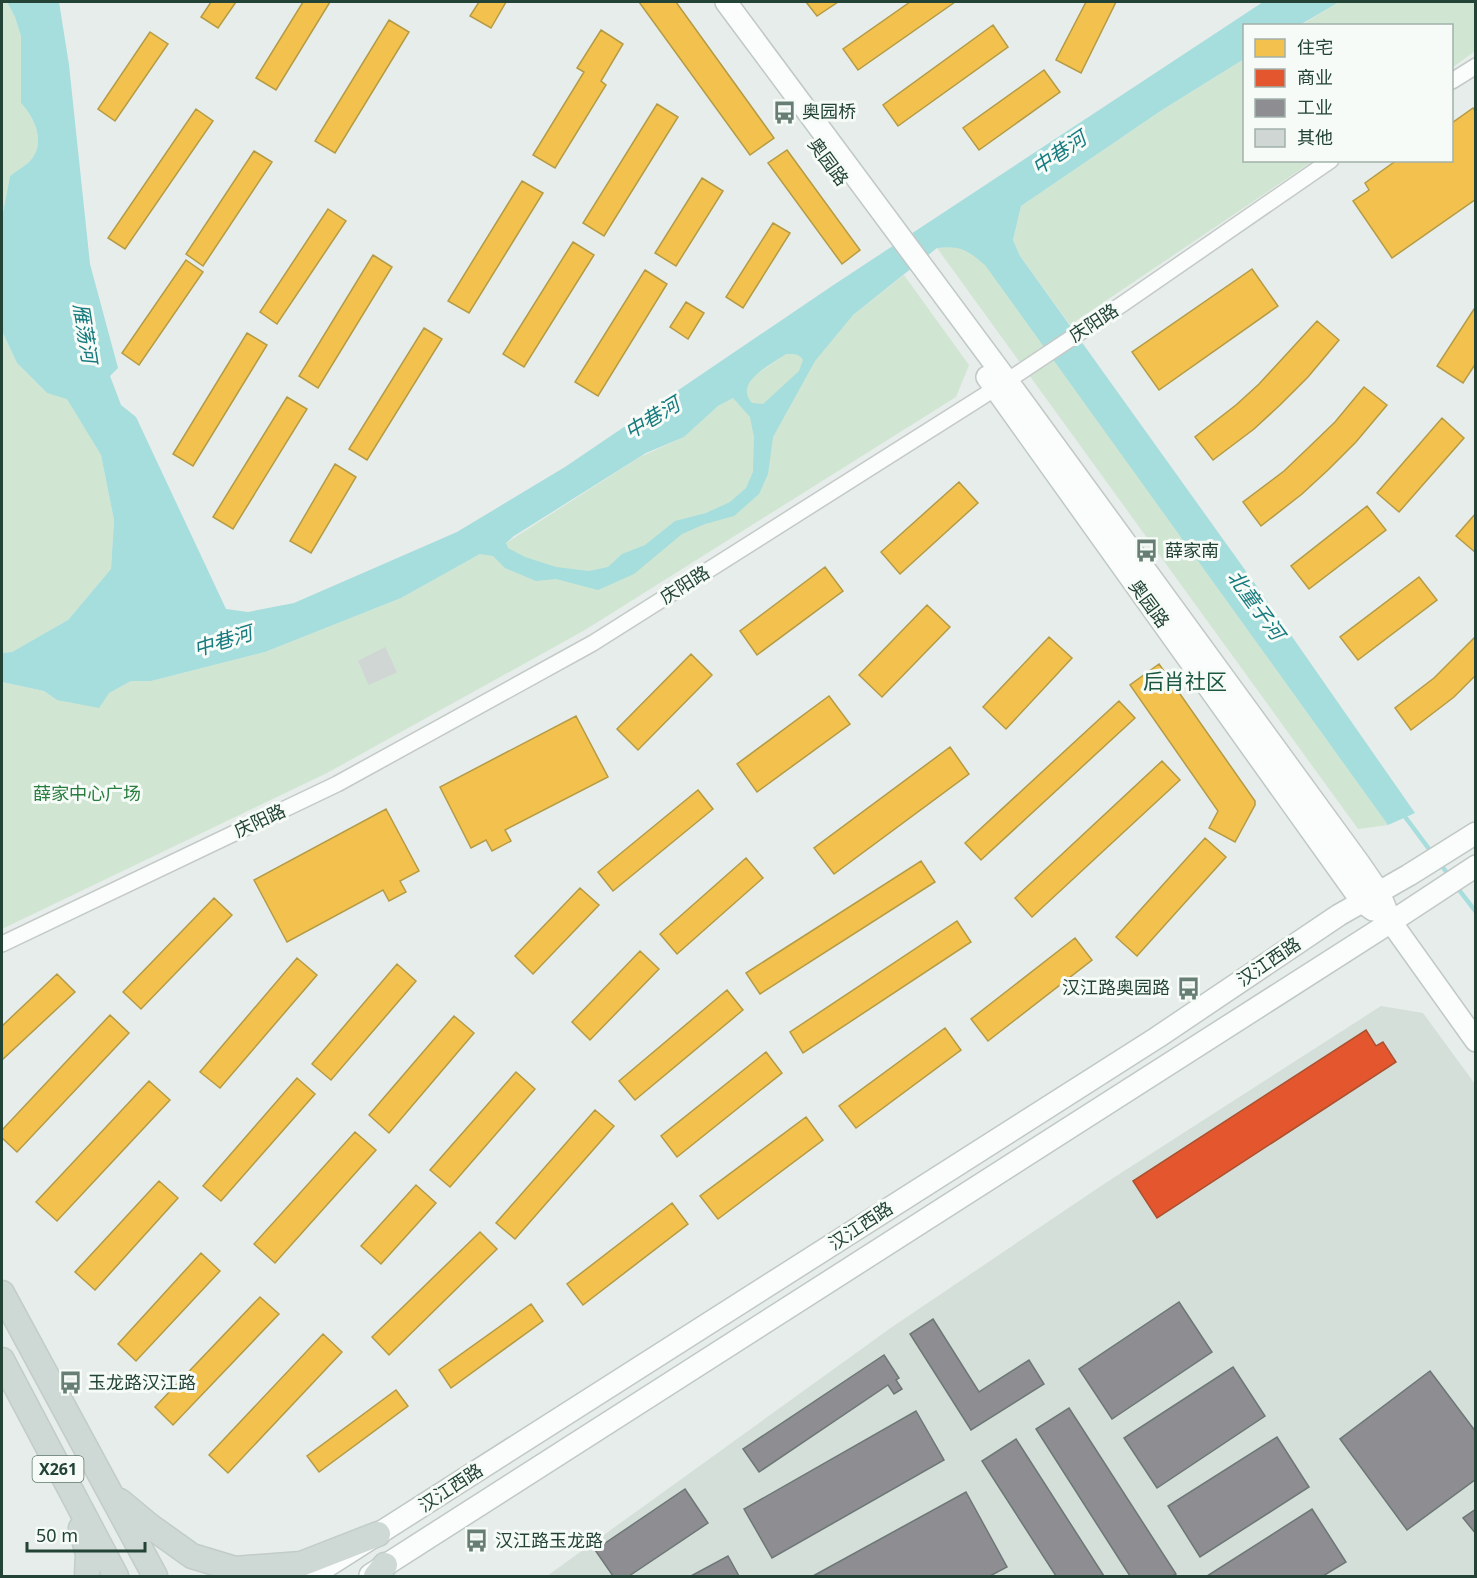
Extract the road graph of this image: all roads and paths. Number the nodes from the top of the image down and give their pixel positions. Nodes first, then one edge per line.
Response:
1 (711, 2) edge
2 (726, 2) edge
3 (1476, 66) edge
4 (1453, 80) edge
5 (1328, 162) edge
6 (887, 232) junction
7 (1001, 384) junction
8 (1476, 833) edge
9 (1473, 867) edge
10 (1370, 897) junction
11 (1391, 922) junction
12 (2, 944) edge
13 (1476, 1041) edge
14 (2, 1293) edge
15 (2, 1360) edge
16 (109, 1492) junction
17 (71, 1494) junction
18 (378, 1534) junction
19 (376, 1573) edge
20 (87, 1576) edge
21 (116, 1576) edge
22 (155, 1576) edge
23 (312, 1576) edge

1 - 6 main road, 奥园路
2 - 6 main road, 奥园路
3 - 4 street
5 - 7 street, 庆阳路
6 - 7 main road, 奥园路
7 - 10 main road, 奥园路
7 - 12 street, 庆阳路
8 - 10 main road, 汉江西路
9 - 11 main road, 汉江西路
10 - 11 main road, 奥园路
10 - 18 main road, 汉江西路
11 - 13 main road, 奥园路
11 - 19 main road, 汉江西路
14 - 16 main road, X261
15 - 17 main road, X261
16 - 18 main road
16 - 22 main road
17 - 20 main road
17 - 21 main road, X261
18 - 23 main road, 汉江西路

